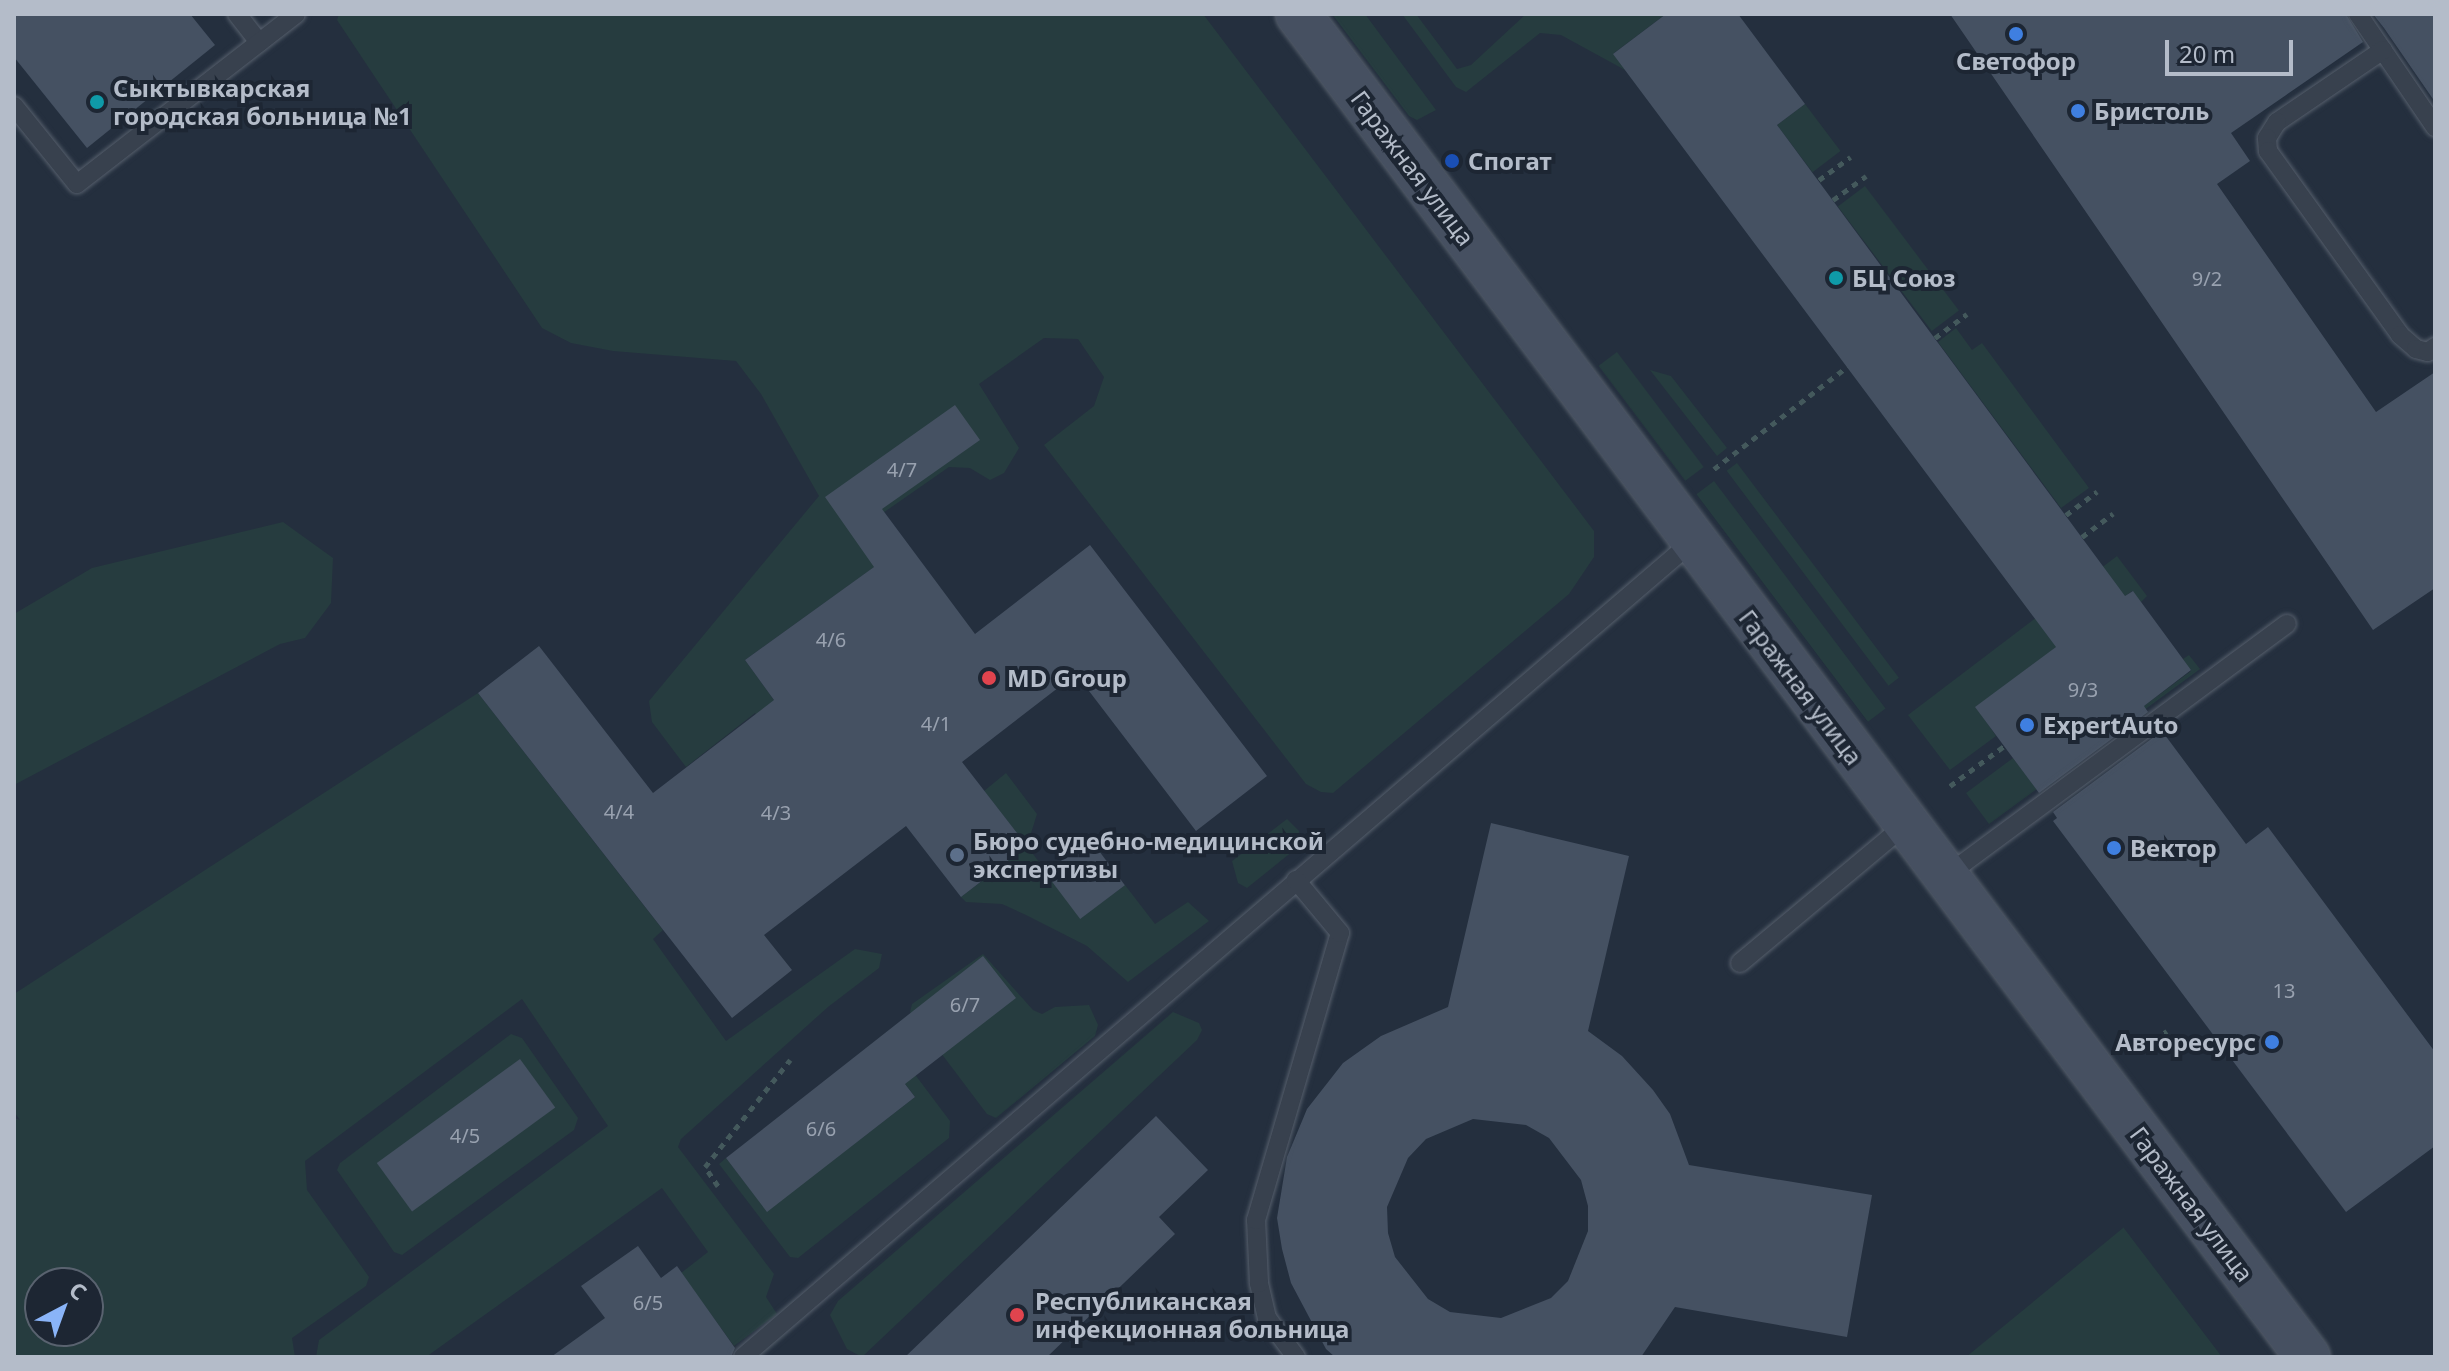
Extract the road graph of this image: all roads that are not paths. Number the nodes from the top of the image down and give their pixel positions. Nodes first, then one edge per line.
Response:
1 (237, 14) edge
2 (296, 14) edge
3 (1298, 14) edge
4 (2358, 14) edge
5 (259, 42) junction
6 (2383, 50) junction
7 (14, 106) edge
8 (2435, 127) edge
9 (2435, 347) edge
10 (1692, 542) junction
11 (2287, 624) dead end
12 (1905, 825) junction
13 (1944, 877) junction
14 (1296, 880) junction
15 (1740, 963) dead end
16 (743, 1357) edge
17 (1296, 1357) edge
18 (2308, 1357) edge

1 - 5 lane
2 - 5 lane
3 - 10 street, Гаражная улица
4 - 6 lane
5 - 7 lane
6 - 8 lane
6 - 9 lane
10 - 12 street, Гаражная улица
10 - 14 lane
11 - 13 lane
12 - 13 street, Гаражная улица
12 - 15 lane
13 - 18 street, Гаражная улица
14 - 16 lane
14 - 17 lane

